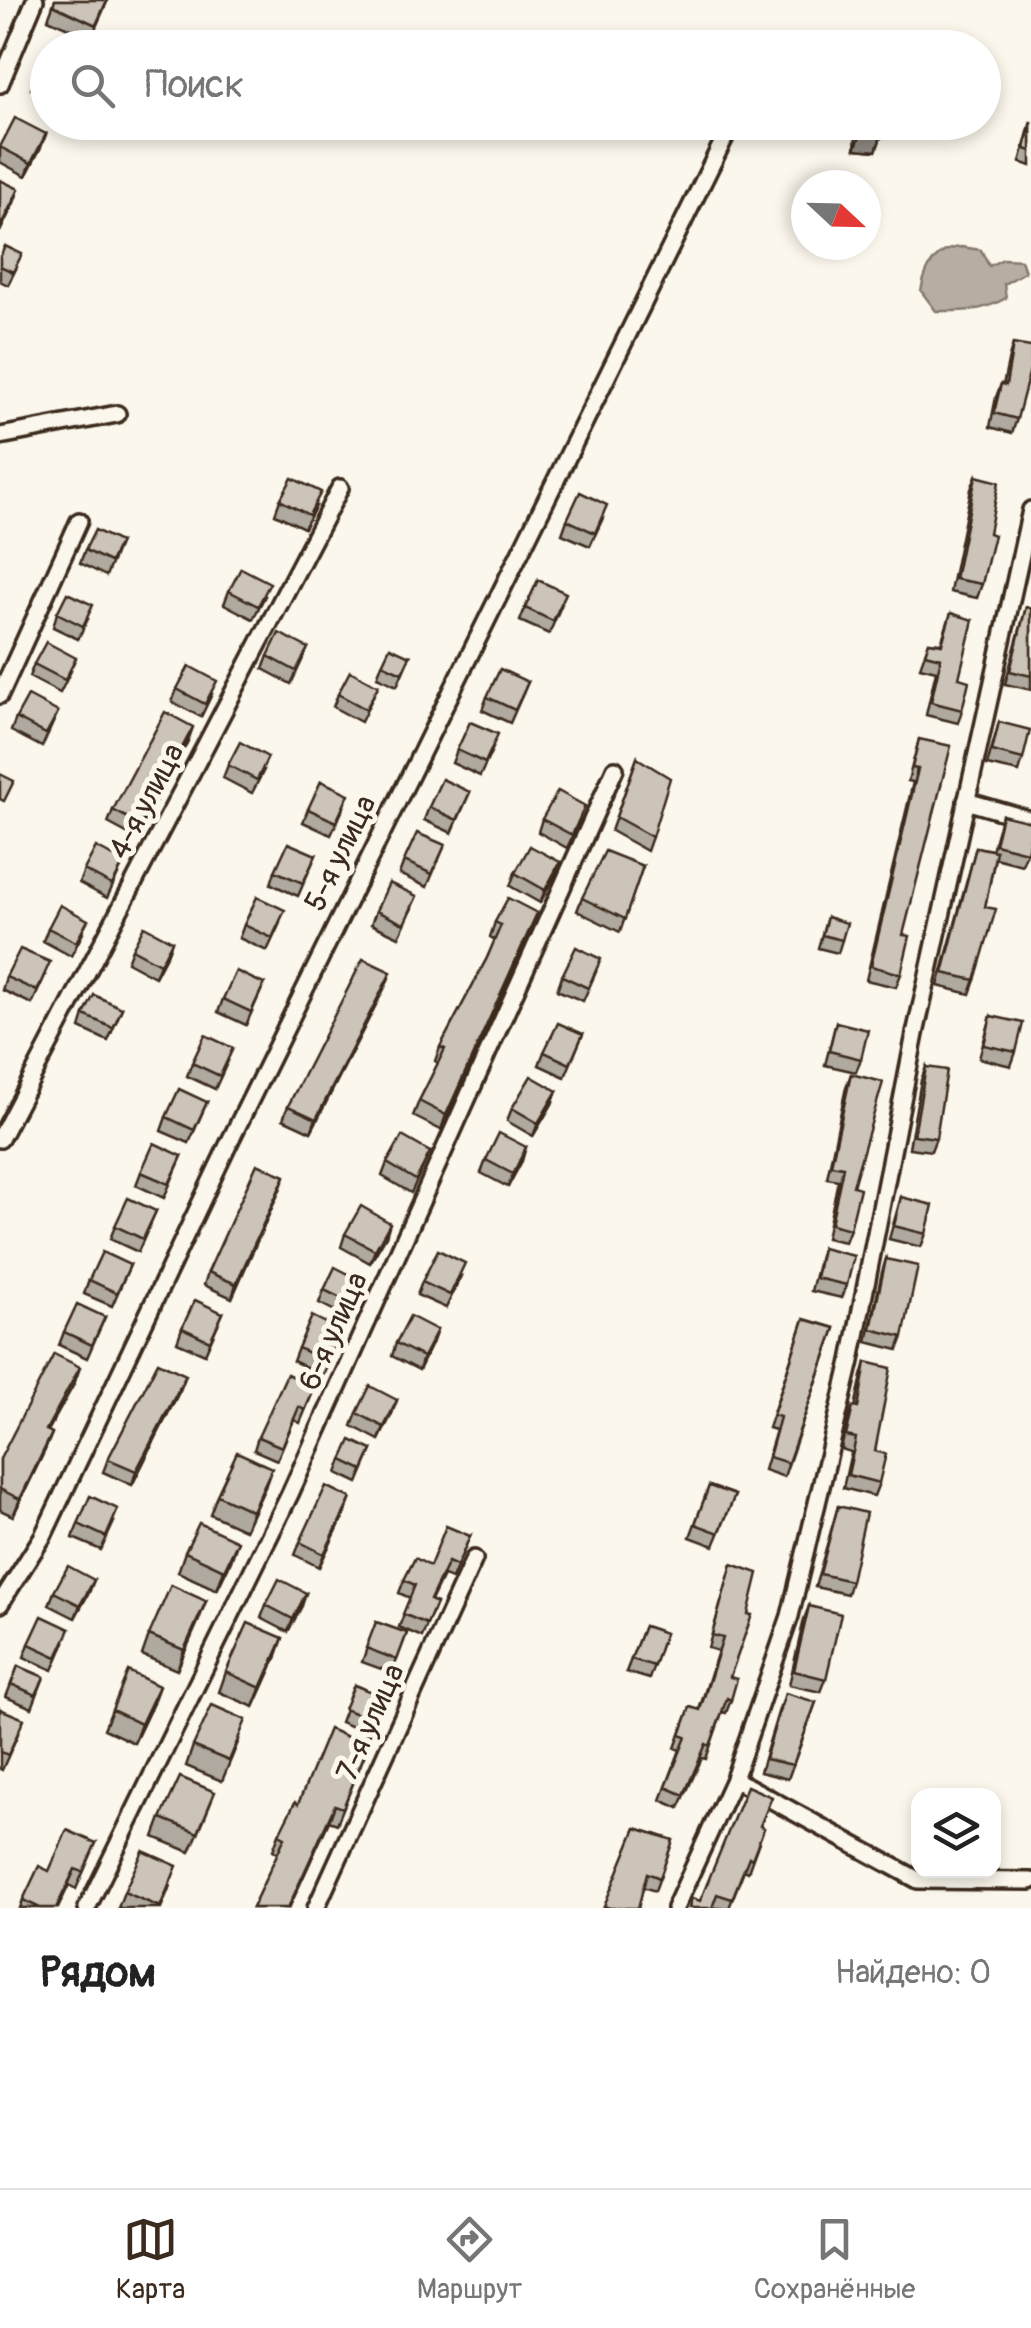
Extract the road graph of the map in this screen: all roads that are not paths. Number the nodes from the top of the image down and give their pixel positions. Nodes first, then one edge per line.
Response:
1 (35, 0) edge
2 (0, 84) edge
3 (724, 140) edge
4 (118, 414) dead end
5 (0, 436) edge
6 (340, 488) dead end
7 (1031, 510) edge
8 (79, 521) dead end
9 (0, 695) edge
10 (615, 769) dead end
11 (966, 801) junction
12 (1031, 820) edge
13 (0, 1139) edge
14 (474, 1559) dead end
15 (0, 1604) edge
16 (734, 1779) junction
17 (1031, 1881) edge
18 (87, 1908) edge
19 (316, 1908) edge
20 (675, 1908) edge

1 - 2 street
3 - 15 street, 5-я улица
4 - 5 street
6 - 13 street, 4-я улица
7 - 11 street
8 - 9 street
10 - 18 street, 6-я улица
11 - 12 street
11 - 16 street
14 - 19 street, 7-я улица
16 - 17 street
16 - 20 street

